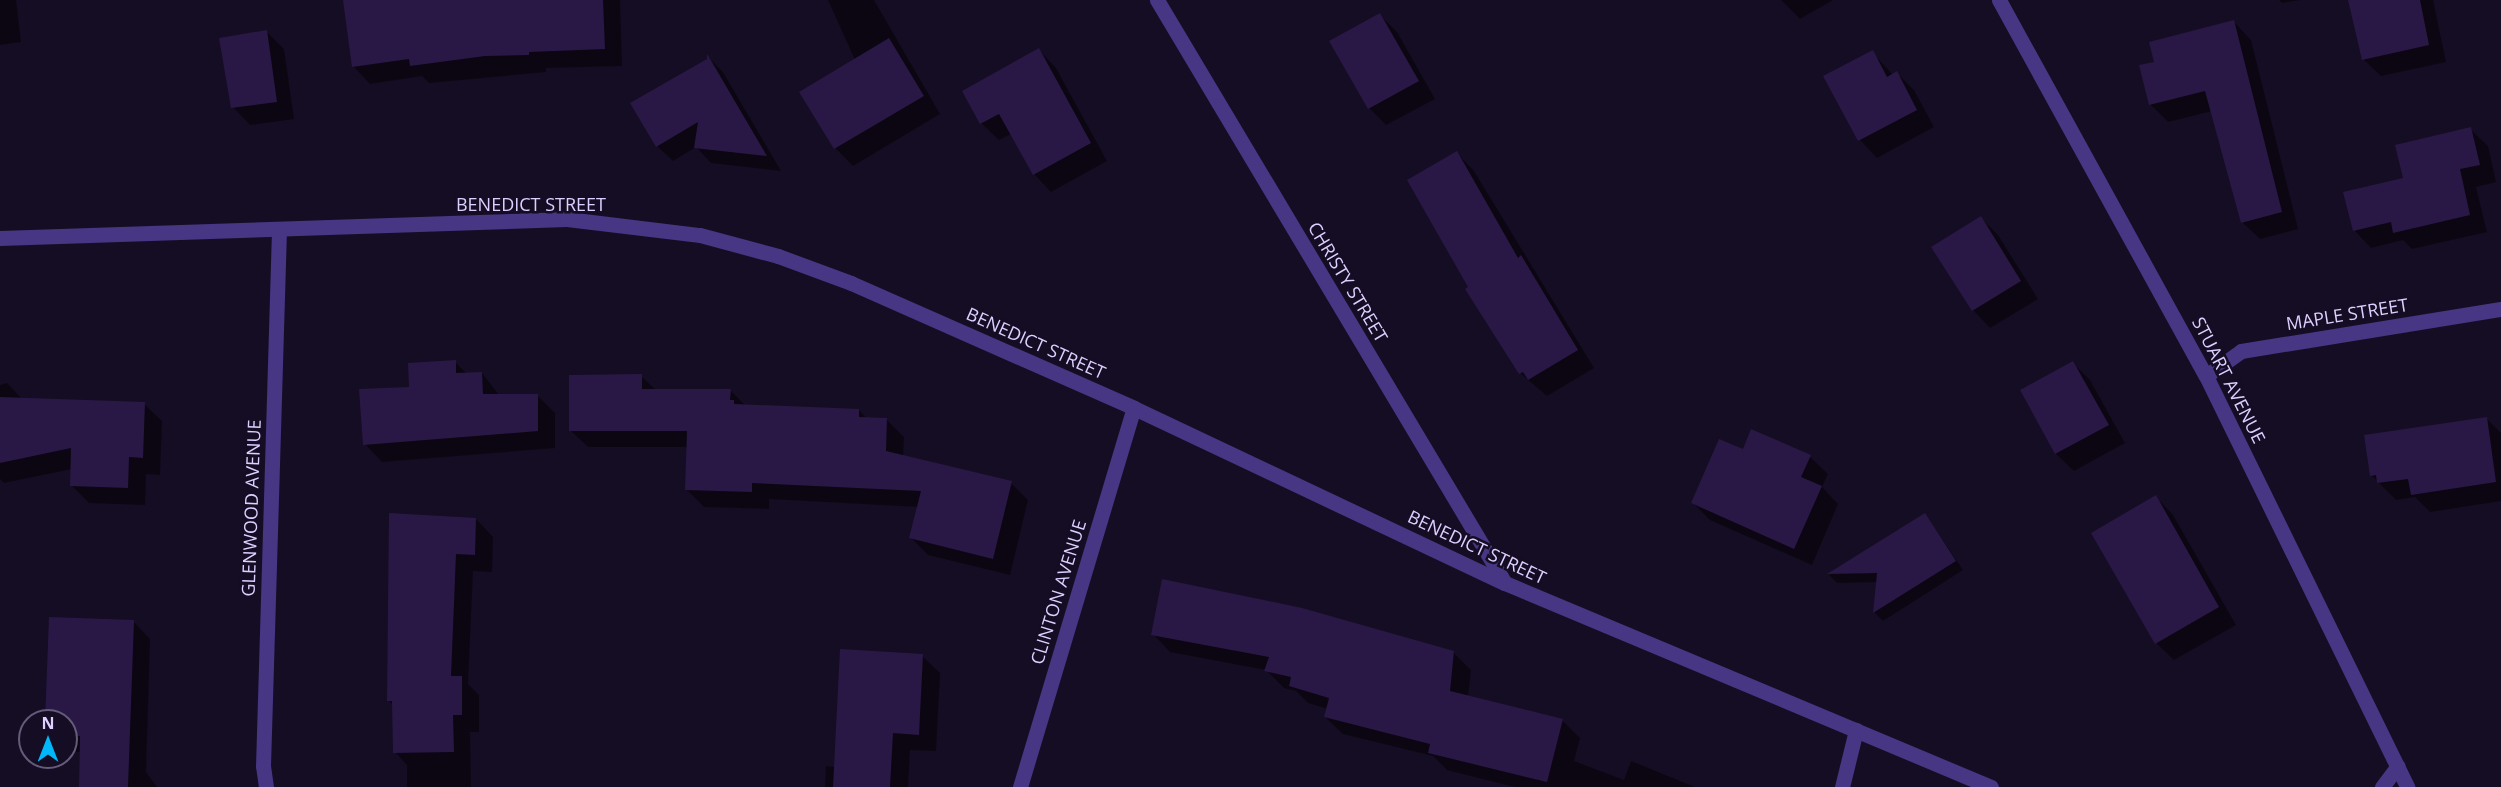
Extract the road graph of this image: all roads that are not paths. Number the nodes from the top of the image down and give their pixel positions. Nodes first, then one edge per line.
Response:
1 (1157, 0) edge
2 (1999, 0) edge
3 (279, 231) junction
4 (0, 238) edge
5 (2501, 309) edge
6 (2206, 376) junction
7 (1134, 408) junction
8 (1505, 583) junction
9 (1857, 730) junction
10 (2398, 766) junction
11 (266, 787) edge
12 (1020, 787) edge
13 (1842, 787) edge
14 (1991, 787) edge
15 (2382, 787) edge
16 (2407, 787) edge

1 - 8 street, CHRISTY STREET
2 - 6 street, STUART AVENUE
3 - 4 street, BENEDICT STREET
3 - 7 street, BENEDICT STREET
3 - 11 street, GLENWOOD AVENUE
5 - 6 street, MAPLE STREET
6 - 10 street, STUART AVENUE
7 - 8 street, BENEDICT STREET
7 - 12 street, CLINTON AVENUE
8 - 9 street, BENEDICT STREET
9 - 13 street
9 - 14 street, BENEDICT STREET
10 - 15 street
10 - 16 street, STUART AVENUE

